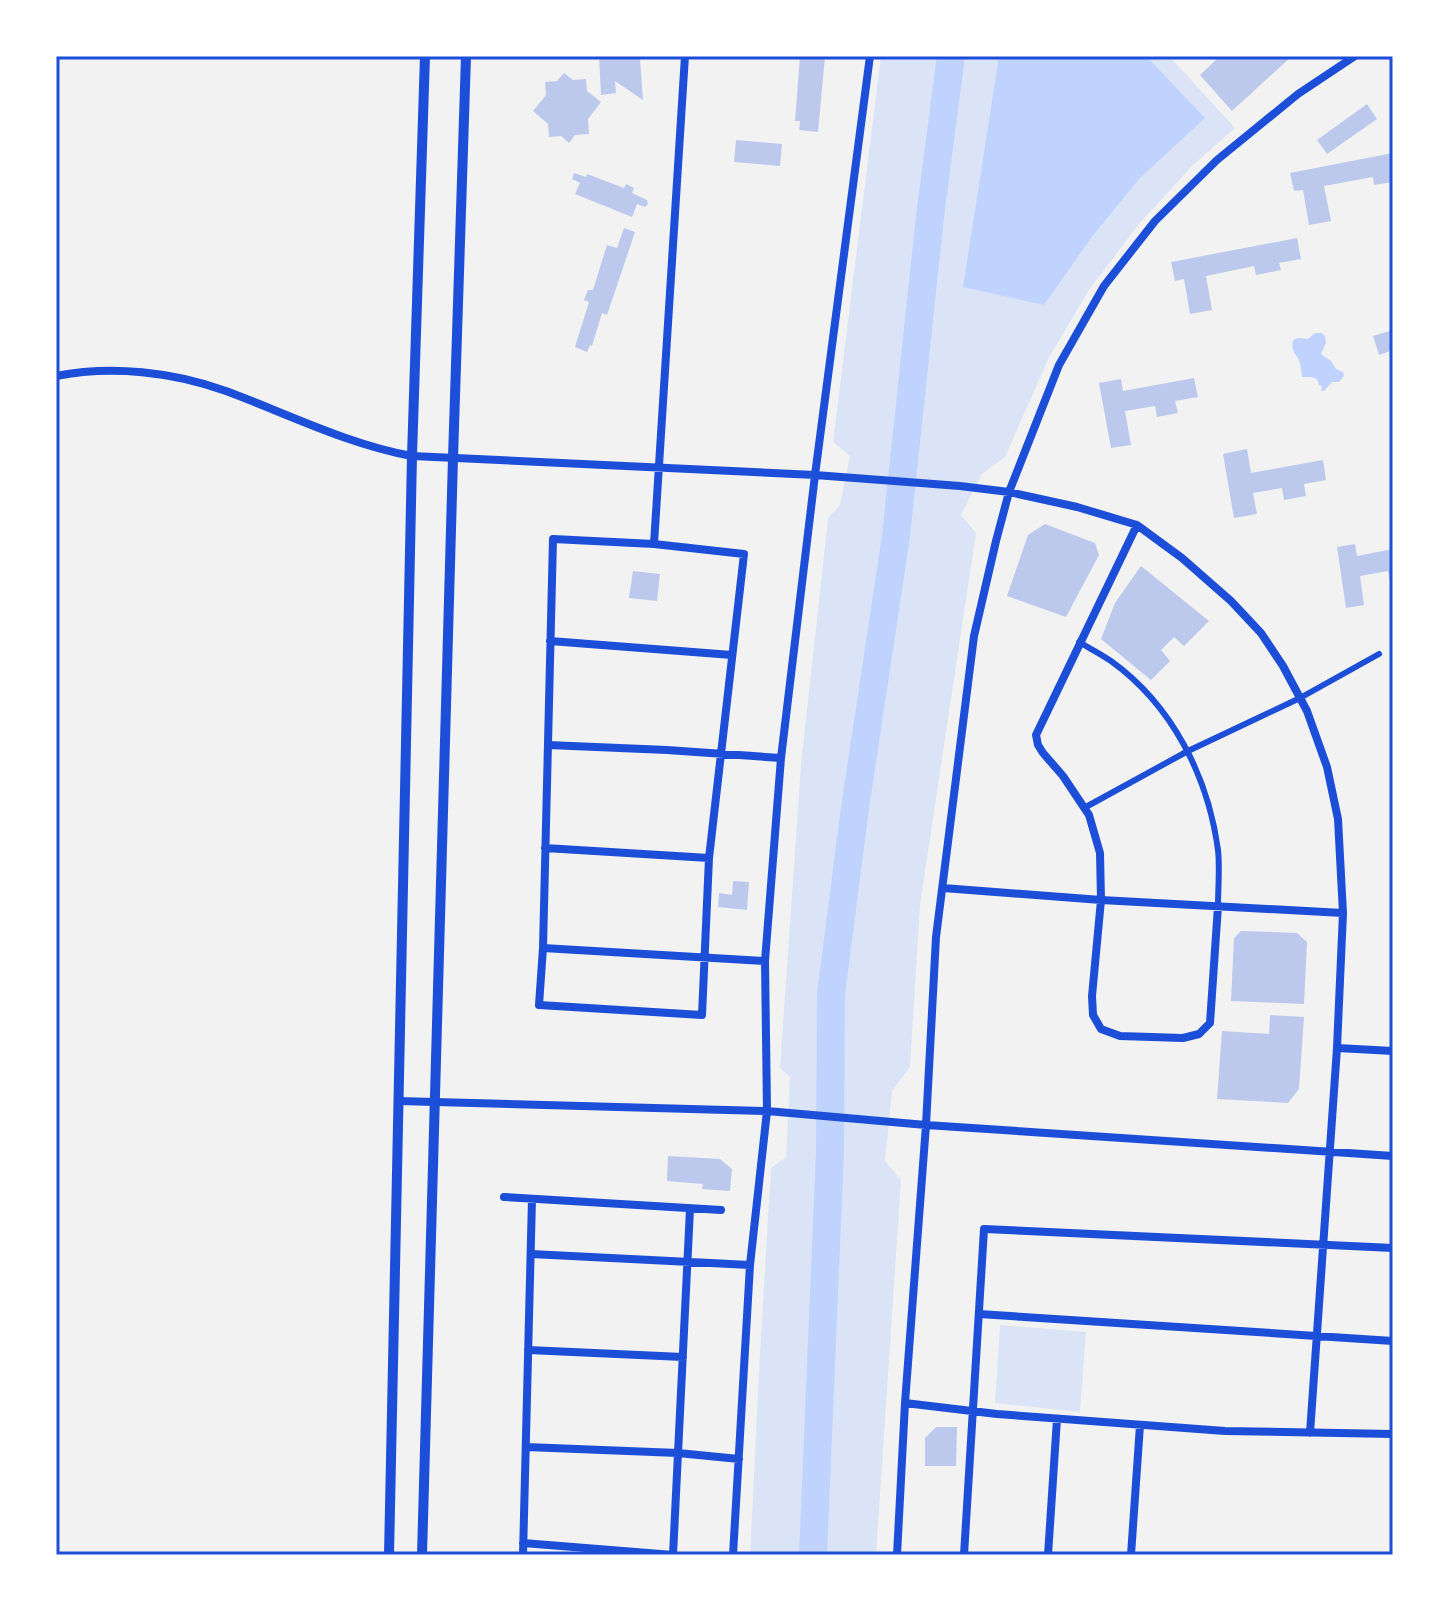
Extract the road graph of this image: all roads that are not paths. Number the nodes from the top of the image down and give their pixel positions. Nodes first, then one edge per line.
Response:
1 (425, 56) edge
2 (466, 56) edge
3 (685, 56) edge
4 (870, 56) edge
5 (1355, 56) edge
6 (56, 376) edge
7 (412, 456) junction
8 (453, 458) junction
9 (658, 467) junction
10 (815, 475) junction
11 (1009, 492) junction
12 (1137, 525) junction
13 (654, 544) junction
14 (550, 641) junction
15 (1079, 642) junction
16 (1379, 654) dead end
17 (732, 655) junction
18 (1300, 698) junction
19 (548, 745) junction
20 (1188, 751) junction
21 (720, 754) junction
22 (781, 758) junction
23 (1084, 808) junction
24 (545, 848) junction
25 (709, 858) junction
26 (943, 888) junction
27 (1101, 900) junction
28 (1218, 906) junction
29 (1343, 913) junction
30 (543, 948) junction
31 (703, 957) junction
32 (765, 961) junction
33 (1337, 1048) junction
34 (1393, 1051) edge
35 (398, 1101) junction
36 (434, 1102) junction
37 (767, 1111) junction
38 (926, 1125) junction
39 (1330, 1152) junction
40 (1393, 1156) edge
41 (504, 1197) dead end
42 (532, 1199) junction
43 (690, 1209) junction
44 (721, 1210) dead end
45 (1323, 1244) junction
46 (1393, 1248) edge
47 (531, 1254) junction
48 (688, 1262) junction
49 (750, 1265) junction
50 (979, 1314) junction
51 (1317, 1336) junction
52 (1393, 1341) edge
53 (528, 1350) junction
54 (683, 1357) junction
55 (905, 1403) junction
56 (973, 1411) junction
57 (1057, 1419) junction
58 (1140, 1425) junction
59 (1310, 1433) junction
60 (1393, 1434) edge
61 (526, 1447) junction
62 (678, 1453) junction
63 (739, 1459) junction
64 (523, 1543) junction
65 (389, 1555) edge
66 (422, 1555) edge
67 (523, 1555) edge
68 (673, 1555) edge
69 (733, 1555) edge
70 (897, 1555) edge
71 (964, 1555) edge
72 (1048, 1555) edge
73 (1131, 1555) edge

1 - 7 street
2 - 8 street
3 - 9 street
4 - 10 street
5 - 11 street
6 - 7 street
7 - 8 street
7 - 35 street
8 - 9 street
8 - 36 street
9 - 10 street
9 - 13 street
10 - 11 street
10 - 22 street
11 - 12 street
11 - 26 street
12 - 15 street
12 - 18 street
13 - 14 street
13 - 17 street
14 - 17 street
14 - 19 street
15 - 20 street
15 - 23 street
16 - 18 street
17 - 21 street
18 - 20 street
18 - 29 street
19 - 21 street
19 - 24 street
20 - 23 street
20 - 28 street
21 - 22 street
21 - 25 street
22 - 32 street
23 - 27 street
24 - 25 street
24 - 30 street
25 - 31 street
26 - 27 street
26 - 38 street
27 - 28 street
27 - 28 street
28 - 29 street
29 - 33 street
30 - 31 street
30 - 31 street
31 - 32 street
32 - 37 street
33 - 34 street
33 - 39 street
35 - 36 street
35 - 65 street
36 - 37 street
36 - 66 street
37 - 38 street
37 - 49 street
38 - 39 street
38 - 55 street
39 - 40 street
39 - 45 street
41 - 42 street
42 - 43 street
42 - 47 street
43 - 44 street
43 - 48 street
45 - 46 street
45 - 50 street
45 - 51 street
47 - 48 street
47 - 53 street
48 - 49 street
48 - 54 street
49 - 63 street
50 - 51 street
50 - 56 street
51 - 52 street
51 - 59 street
53 - 54 street
53 - 61 street
54 - 62 street
55 - 56 street
55 - 70 street
56 - 57 street
56 - 71 street
57 - 58 street
57 - 72 street
58 - 59 street
58 - 73 street
59 - 60 street
61 - 62 street
61 - 64 street
62 - 63 street
62 - 68 street
63 - 69 street
64 - 67 street
64 - 68 street

